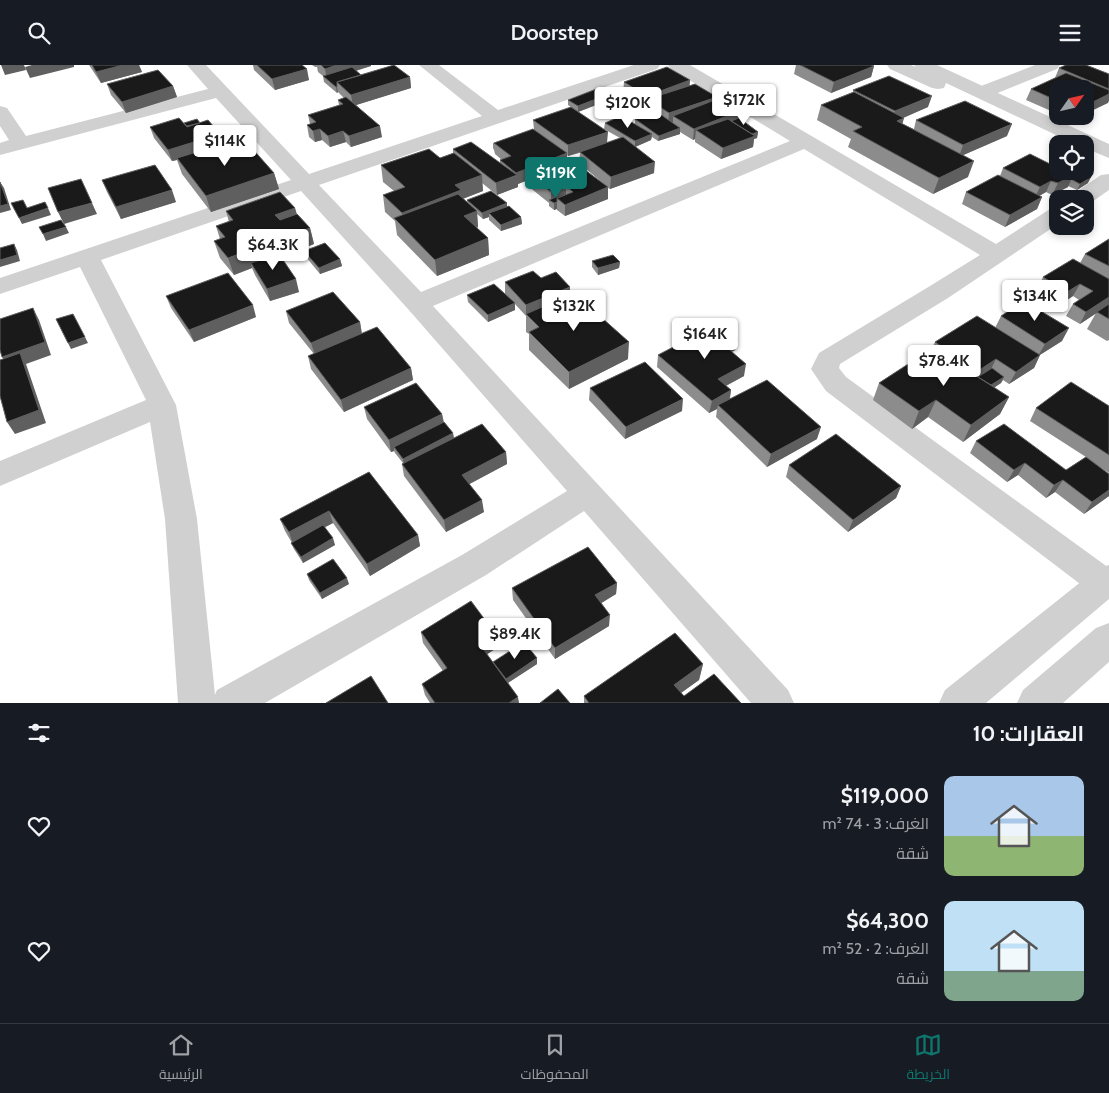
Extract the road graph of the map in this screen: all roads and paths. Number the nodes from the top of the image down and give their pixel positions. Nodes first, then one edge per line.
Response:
1 (196, 65) edge
2 (428, 65) edge
3 (650, 65) edge
4 (677, 65) edge
5 (896, 65) edge
6 (923, 65) edge
7 (1051, 65) edge
8 (221, 91) junction
9 (983, 92) junction
10 (0, 112) edge
11 (495, 117) junction
12 (1049, 138) edge
13 (804, 141) junction
14 (21, 143) junction
15 (0, 149) edge
16 (1109, 153) edge
17 (1094, 159) edge
18 (1109, 166) edge
19 (1109, 180) edge
20 (306, 182) junction
21 (1094, 190) edge
22 (1049, 220) edge
23 (997, 255) junction
24 (87, 256) junction
25 (0, 285) edge
26 (417, 303) junction
27 (162, 405) junction
28 (0, 474) edge
29 (587, 494) junction
30 (1106, 581) edge
31 (1109, 639) edge
32 (198, 703) edge
33 (230, 703) edge
34 (775, 703) edge
35 (958, 703) edge
36 (1036, 703) edge

1 - 8 street
2 - 11 street
3 - 11 street
4 - 13 street
5 - 12 street
6 - 9 street
7 - 9 street
8 - 14 street
8 - 20 street
9 - 16 street
10 - 14 street
11 - 20 street
13 - 23 street
13 - 26 street
14 - 15 street
17 - 18 street
19 - 21 street
20 - 24 street
20 - 26 street
22 - 23 street
23 - 30 street
24 - 25 street
24 - 27 street
26 - 29 street
27 - 28 street
27 - 32 street
29 - 33 street
29 - 34 street
30 - 35 street
31 - 36 street

